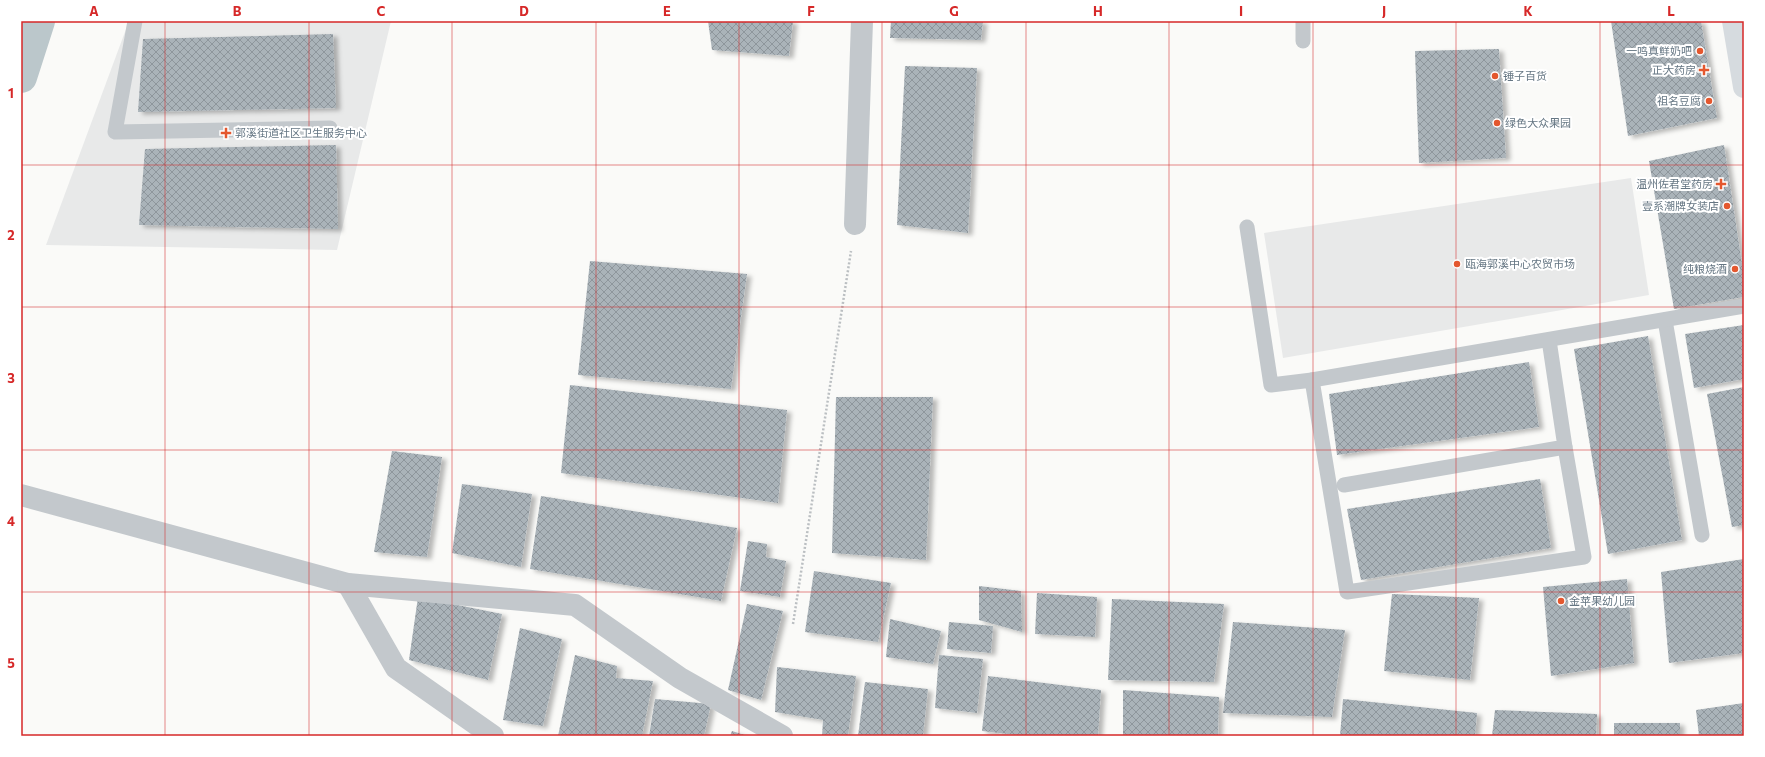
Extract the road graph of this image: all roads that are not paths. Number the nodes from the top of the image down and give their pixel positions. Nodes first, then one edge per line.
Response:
1 (135, 21) edge
2 (862, 21) edge
3 (1303, 21) edge
4 (1733, 21) edge
5 (1303, 41) dead end
6 (1744, 87) edge
7 (330, 128) dead end
8 (855, 224) road end
9 (1246, 228) dead end
10 (1744, 306) edge
11 (1666, 320) junction
12 (1549, 340) junction
13 (1312, 380) junction
14 (1565, 447) junction
15 (1344, 485) dead end
16 (21, 495) edge
17 (1702, 535) dead end
18 (348, 584) junction
19 (493, 736) edge
20 (782, 736) edge

1 - 7 lane
2 - 8 street
3 - 5 lane
4 - 6 street
9 - 13 lane
10 - 11 lane
11 - 12 lane
11 - 17 lane
12 - 13 lane
12 - 14 lane
13 - 14 lane
14 - 15 lane
16 - 18 street
18 - 19 street
18 - 20 street

